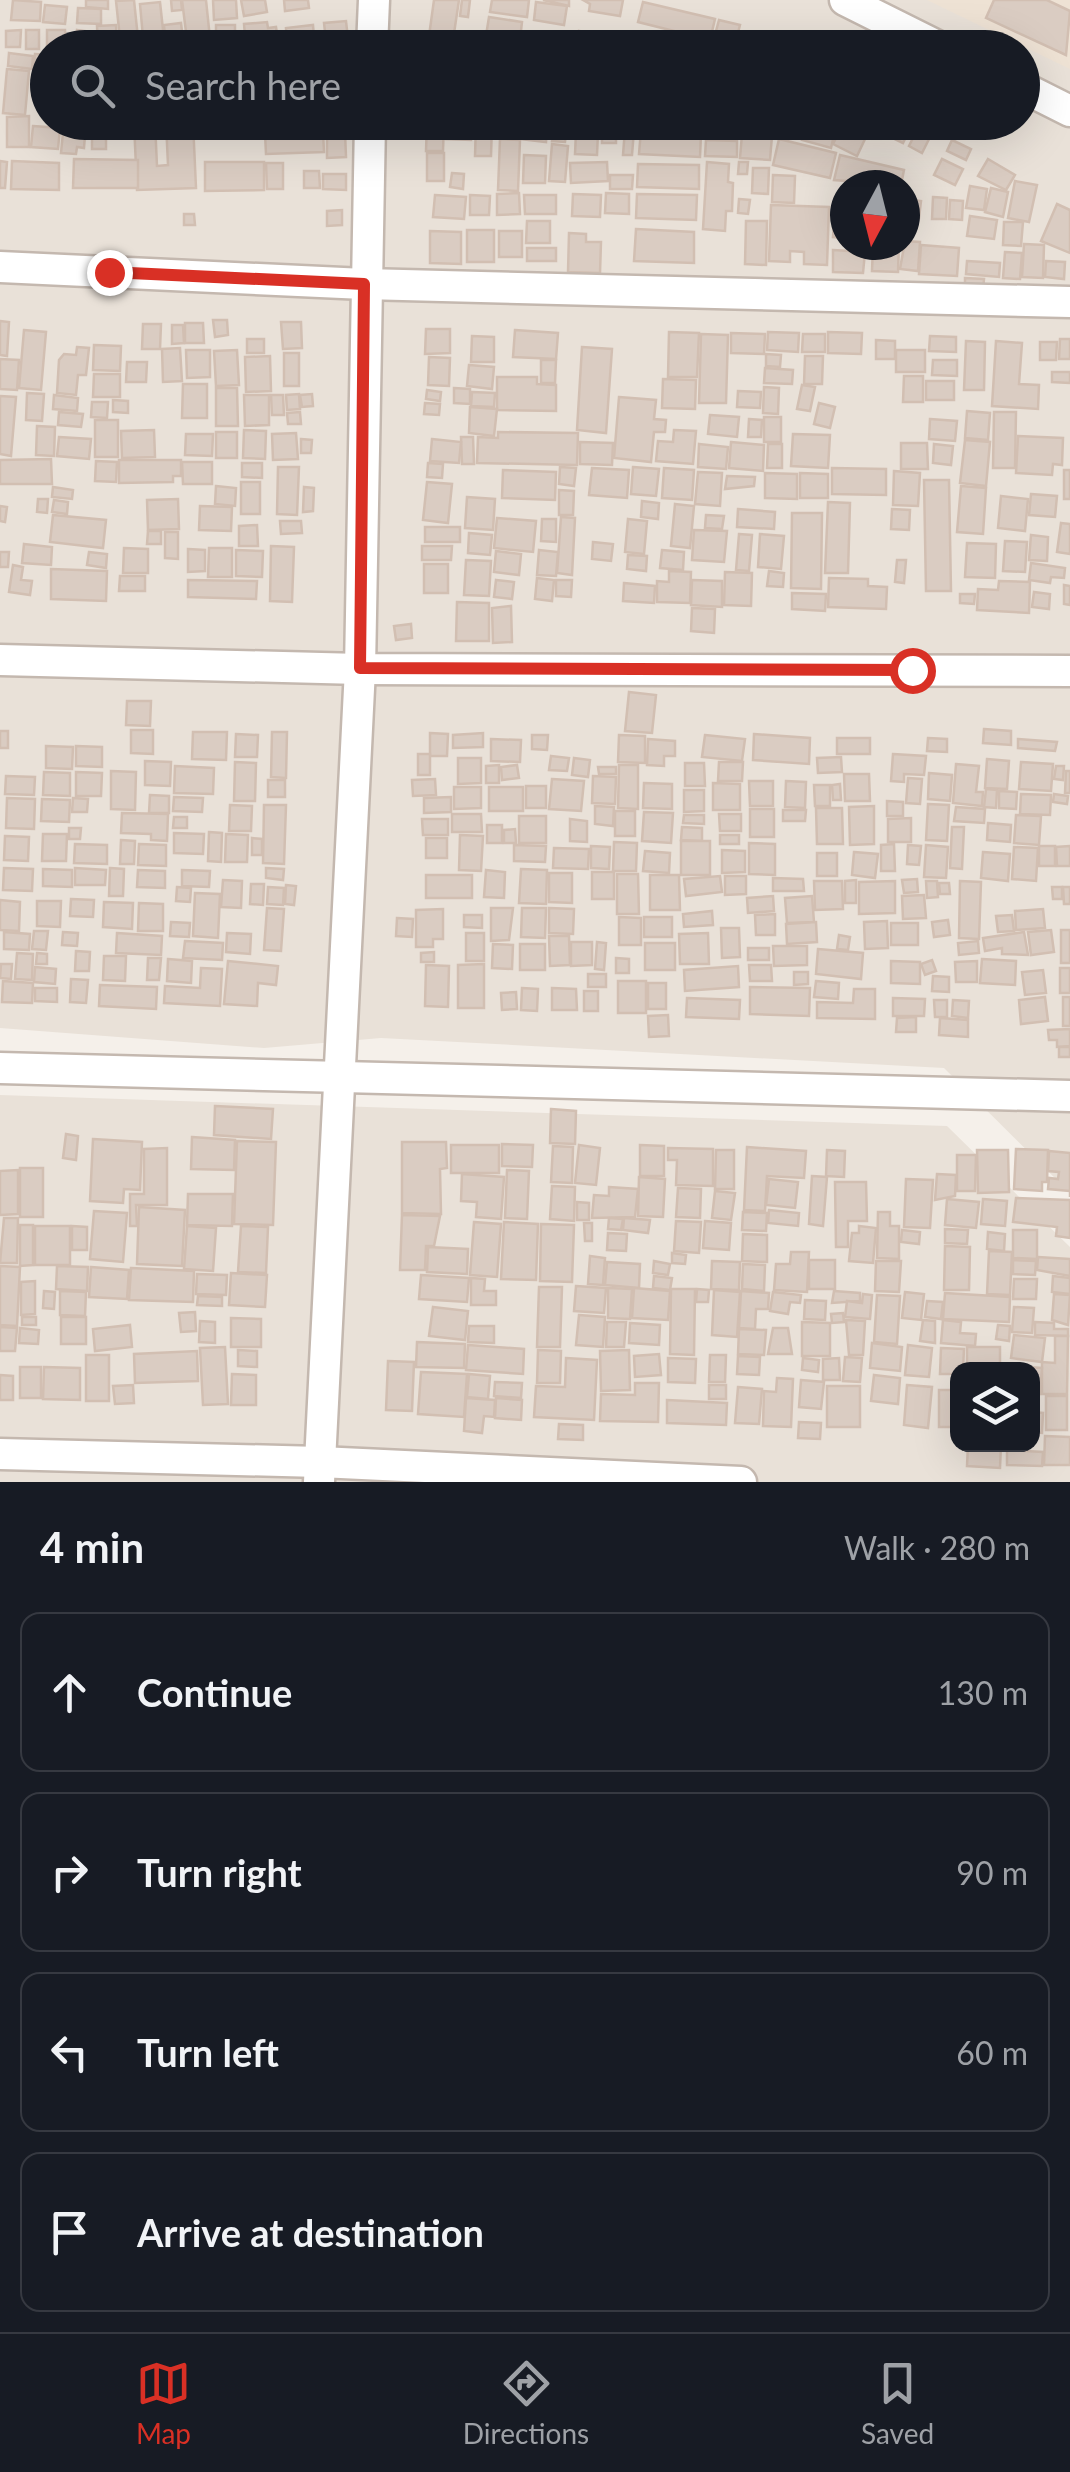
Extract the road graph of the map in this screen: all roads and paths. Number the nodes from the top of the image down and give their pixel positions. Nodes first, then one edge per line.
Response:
1 (374, 0) edge
2 (844, 0) edge
3 (373, 30) edge
4 (905, 30) edge
5 (1040, 97) edge
6 (1070, 111) edge
7 (369, 140) edge
8 (0, 267) edge
9 (364, 284) junction
10 (1070, 302) edge
11 (0, 660) edge
12 (360, 668) junction
13 (1070, 671) edge
14 (0, 1068) edge
15 (342, 1074) junction
16 (1070, 1096) edge
17 (0, 1454) edge
18 (320, 1472) edge
19 (741, 1482) edge

1 - 3 street
2 - 4 street
5 - 6 street
7 - 9 street
8 - 9 street
9 - 10 street
9 - 12 street
11 - 12 street
12 - 13 street
12 - 15 street
14 - 15 street
15 - 16 street
15 - 18 street
17 - 18 street
18 - 19 street

